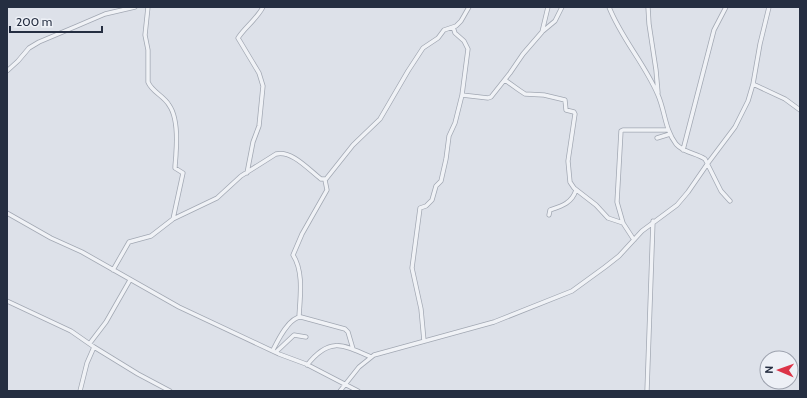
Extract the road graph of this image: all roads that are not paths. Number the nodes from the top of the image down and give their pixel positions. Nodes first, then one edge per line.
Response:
1 (135, 7) edge
2 (148, 7) edge
3 (263, 7) edge
4 (469, 7) edge
5 (548, 7) edge
6 (562, 7) edge
7 (609, 7) edge
8 (648, 7) edge
9 (726, 7) edge
10 (769, 7) edge
11 (453, 27) junction
12 (542, 32) junction
13 (7, 71) edge
14 (506, 80) junction
15 (753, 84) junction
16 (658, 94) junction
17 (462, 95) junction
18 (800, 110) edge
19 (669, 132) junction
20 (657, 138) dead end
21 (683, 150) junction
22 (708, 162) junction
23 (247, 173) junction
24 (325, 180) junction
25 (576, 190) junction
26 (730, 201) dead end
27 (7, 213) edge
28 (549, 215) dead end
29 (173, 219) junction
30 (654, 222) junction
31 (623, 223) junction
32 (634, 240) junction
33 (113, 270) junction
34 (130, 280) junction
35 (7, 301) edge
36 (299, 317) junction
37 (306, 337) dead end
38 (424, 341) junction
39 (90, 343) junction
40 (94, 347) junction
41 (353, 349) junction
42 (274, 351) junction
43 (371, 357) junction
44 (307, 365) junction
45 (344, 385) junction
46 (80, 391) edge
47 (170, 391) edge
48 (340, 391) edge
49 (358, 391) edge
50 (647, 391) edge

1 - 13 street
2 - 29 street
3 - 23 street
4 - 11 street
5 - 12 street
6 - 12 street
7 - 16 street
8 - 16 street
9 - 21 street
10 - 15 street
11 - 17 street
11 - 24 street
12 - 14 street
14 - 17 street
14 - 25 street
15 - 18 street
15 - 22 street
16 - 19 street
17 - 38 street
19 - 20 street
19 - 21 street
19 - 31 street
21 - 22 street
22 - 26 street
22 - 30 street
23 - 24 street
23 - 29 street
24 - 36 street
25 - 28 street
25 - 31 street
27 - 33 street
29 - 33 street
30 - 32 street
30 - 50 street
31 - 32 street
32 - 38 street
33 - 34 street
34 - 39 street
34 - 42 street
35 - 39 street
36 - 41 street
36 - 42 street
37 - 42 street
38 - 43 street
39 - 40 street
40 - 46 street
40 - 47 street
41 - 43 street
41 - 44 street
42 - 44 street
43 - 45 street
44 - 45 street
45 - 48 street
45 - 49 street

